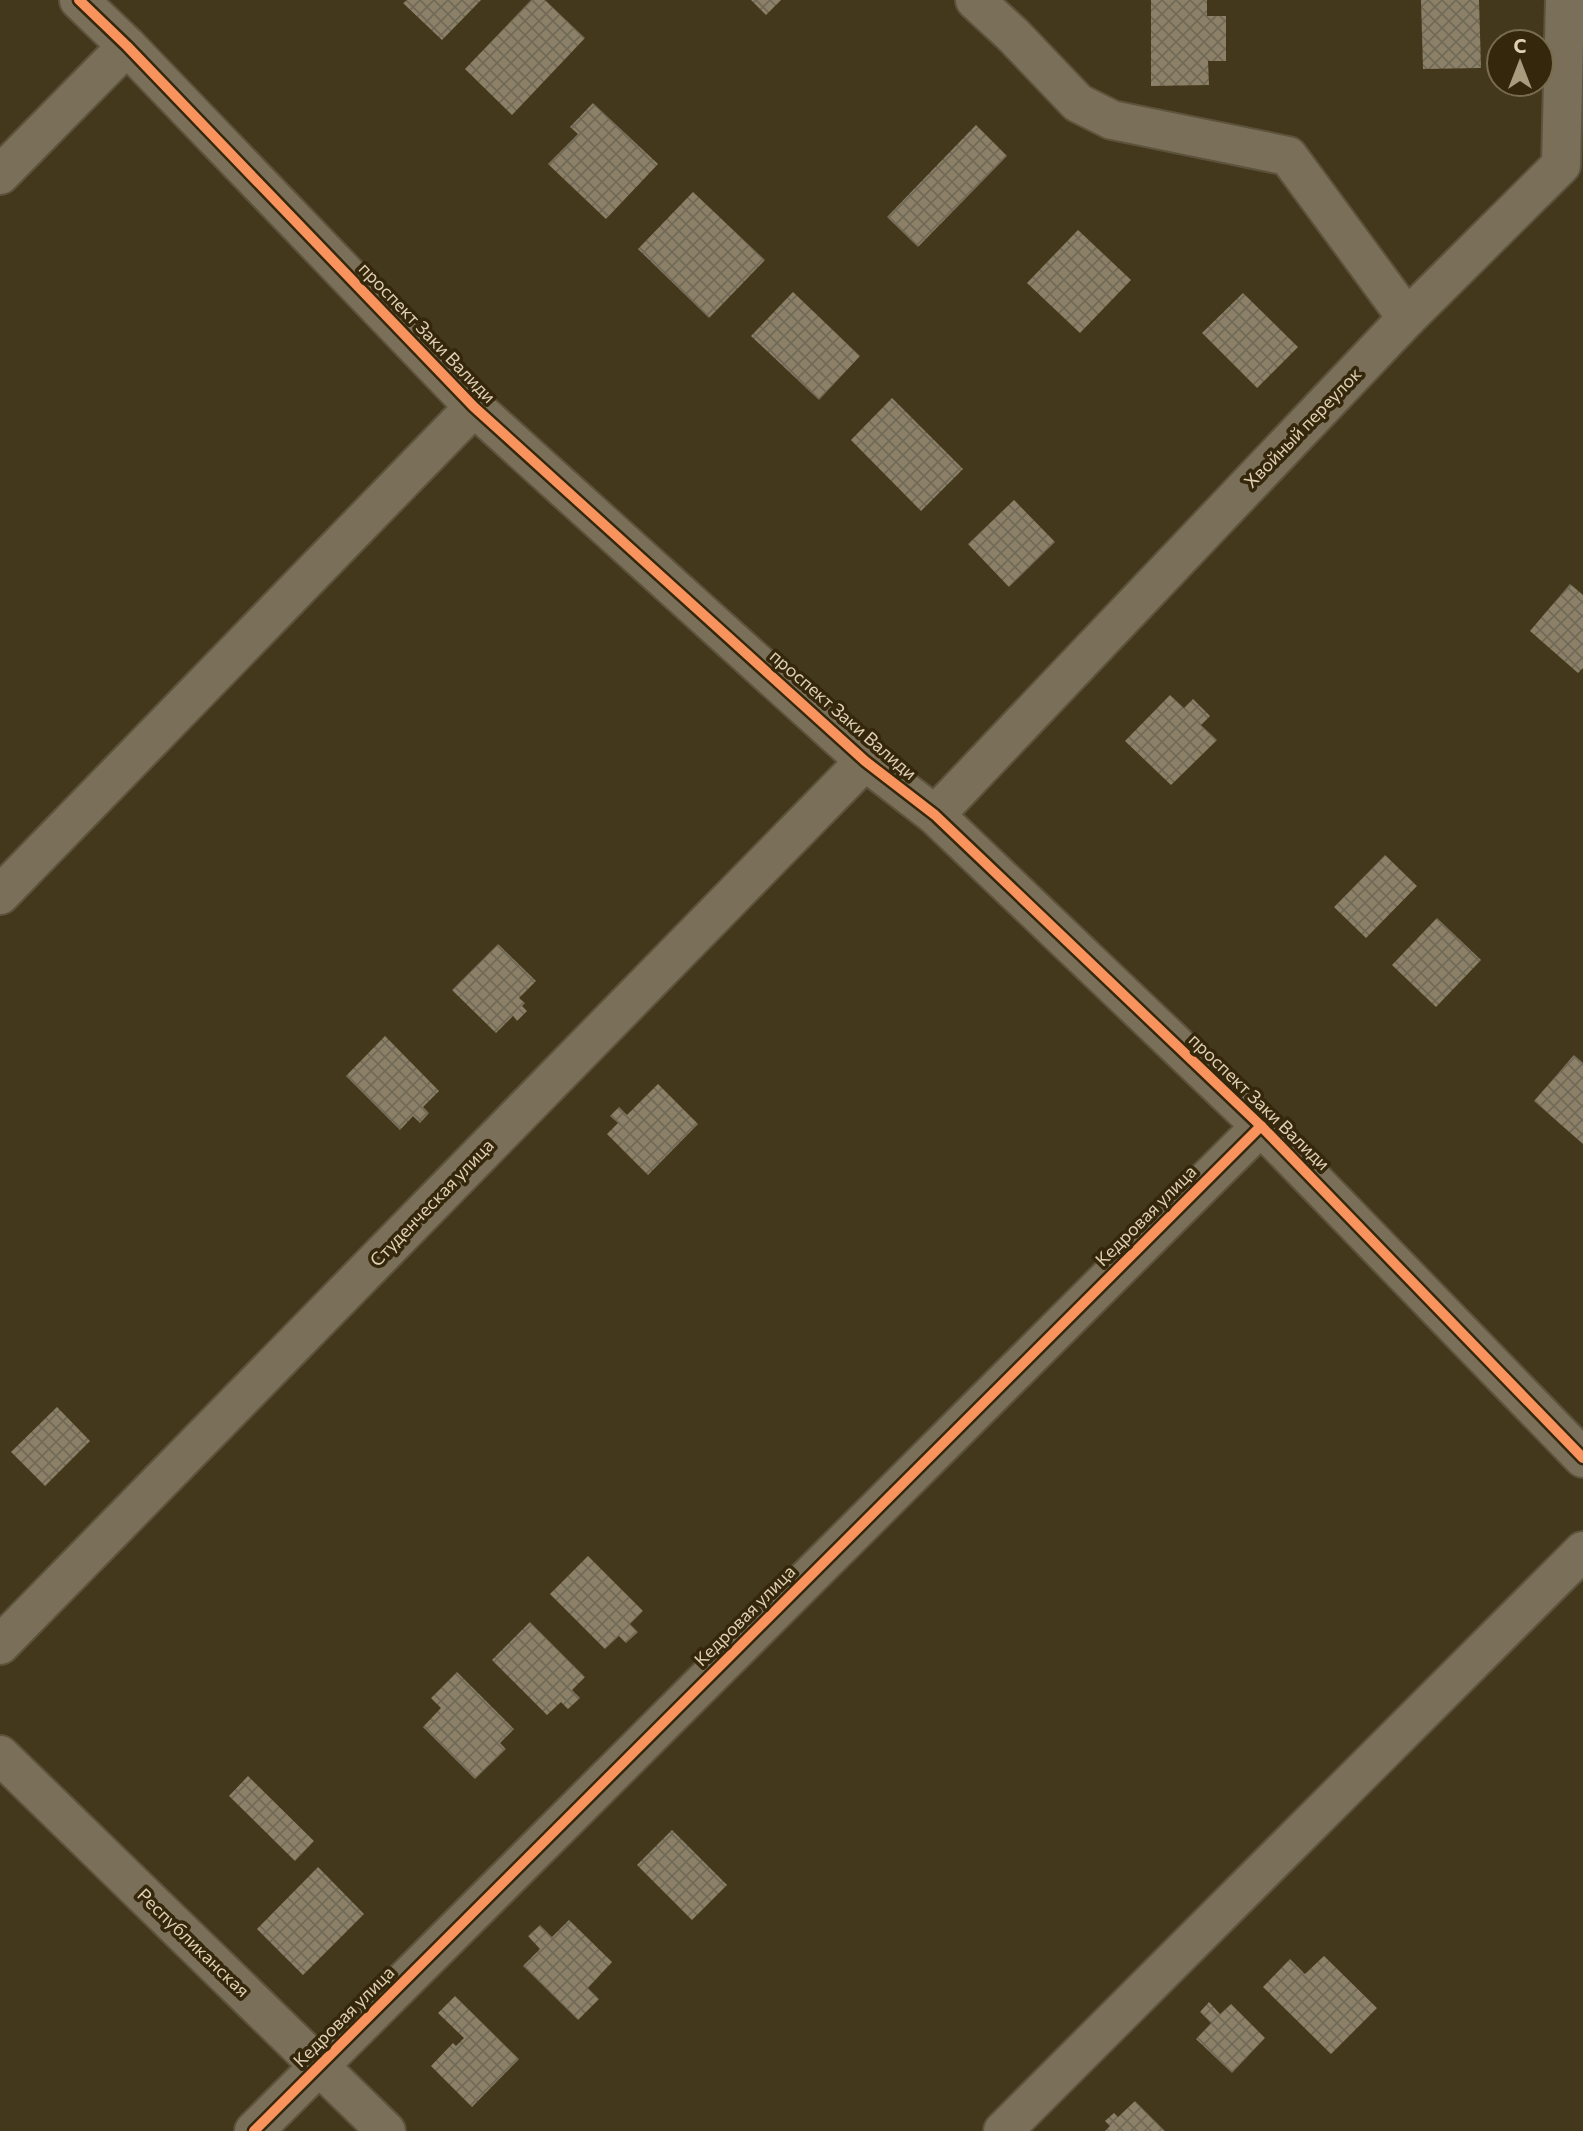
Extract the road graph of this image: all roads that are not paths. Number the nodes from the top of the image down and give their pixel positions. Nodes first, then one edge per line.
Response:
1 (79, 0) edge
2 (975, 0) edge
3 (1565, 0) edge
4 (127, 46) junction
5 (0, 175) edge
6 (1408, 318) junction
7 (474, 407) junction
8 (865, 761) junction
9 (934, 815) junction
10 (0, 895) edge
11 (1261, 1126) junction
12 (1583, 1458) edge
13 (1583, 1551) edge
14 (0, 1646) edge
15 (0, 1755) edge
16 (319, 2066) junction
17 (254, 2131) edge
18 (386, 2131) edge
19 (1003, 2131) edge

1 - 4 street, проспект Заки Валиди
2 - 6 street
3 - 6 street, Хвойный переулок
4 - 5 street
4 - 7 street, проспект Заки Валиди
6 - 9 street, Хвойный переулок
7 - 8 street, проспект Заки Валиди
7 - 10 street
8 - 9 street, проспект Заки Валиди
8 - 14 street, Студенческая улица
9 - 11 street, проспект Заки Валиди
11 - 12 street, проспект Заки Валиди
11 - 16 street, Кедровая улица
13 - 19 street
15 - 16 street, Республиканская
16 - 17 street, Кедровая улица
16 - 18 street, Республиканская

